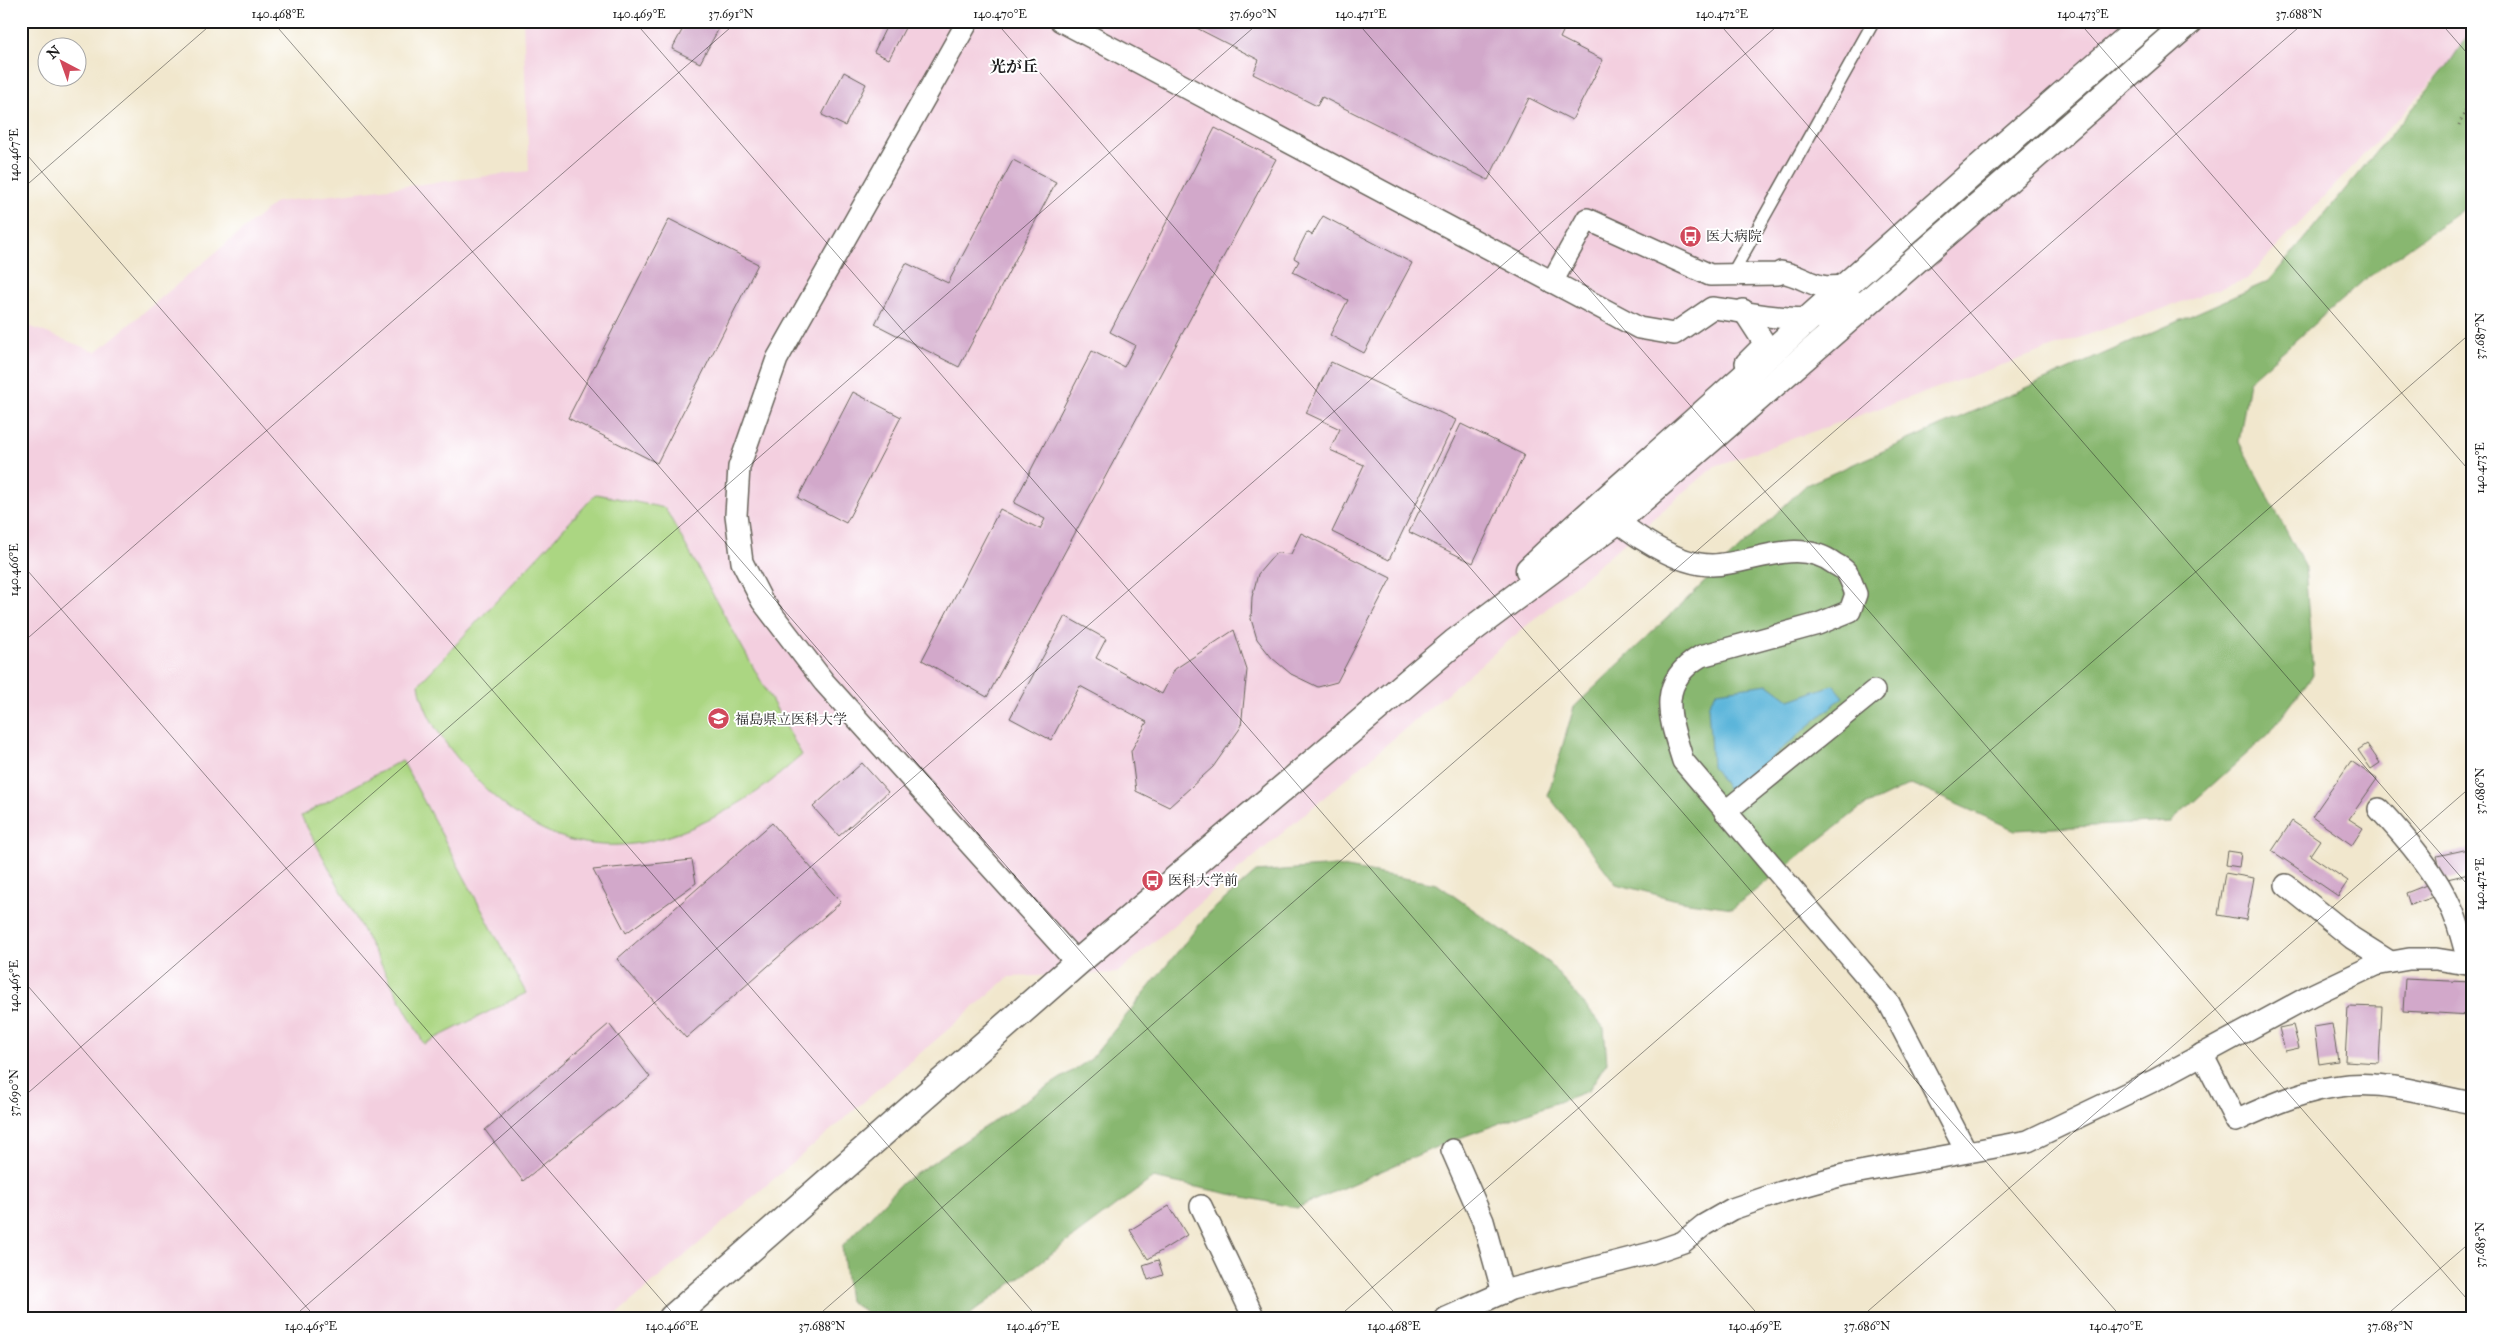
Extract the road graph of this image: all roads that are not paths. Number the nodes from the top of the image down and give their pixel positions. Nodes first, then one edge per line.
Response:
1 (968, 21) edge
2 (1061, 21) edge
3 (1874, 21) edge
4 (2148, 21) edge
5 (2190, 21) edge
6 (1935, 245) junction
7 (1778, 274) junction
8 (1731, 276) junction
9 (1552, 282) junction
10 (1846, 285) junction
11 (1743, 310) junction
12 (1816, 315) junction
13 (1810, 355) junction
14 (1700, 417) junction
15 (1609, 512) junction
16 (1874, 690) dead end
17 (2379, 809) dead end
18 (1725, 812) junction
19 (2286, 885) dead end
20 (2390, 962) junction
21 (1077, 963) junction
22 (2471, 964) edge
23 (2202, 1054) junction
24 (2473, 1103) edge
25 (1452, 1150) dead end
26 (1966, 1151) junction
27 (1201, 1206) dead end
28 (1503, 1293) junction
29 (672, 1318) edge
30 (1254, 1318) edge
31 (1446, 1318) edge

1 - 21 street
2 - 9 street
3 - 8 lane
4 - 10 street
5 - 6 street
6 - 12 street
6 - 13 street
7 - 8 street
7 - 10 street
7 - 12 street
8 - 9 street
9 - 11 street
10 - 12 street
11 - 12 street
11 - 14 street
12 - 13 street
12 - 14 street
13 - 15 street
14 - 15 street
15 - 18 street
15 - 21 street
16 - 18 street
17 - 22 street
18 - 26 street
19 - 20 street
20 - 22 street
20 - 23 street
21 - 29 street
23 - 24 street
23 - 26 street
25 - 28 street
26 - 28 street
27 - 30 street
28 - 31 street

